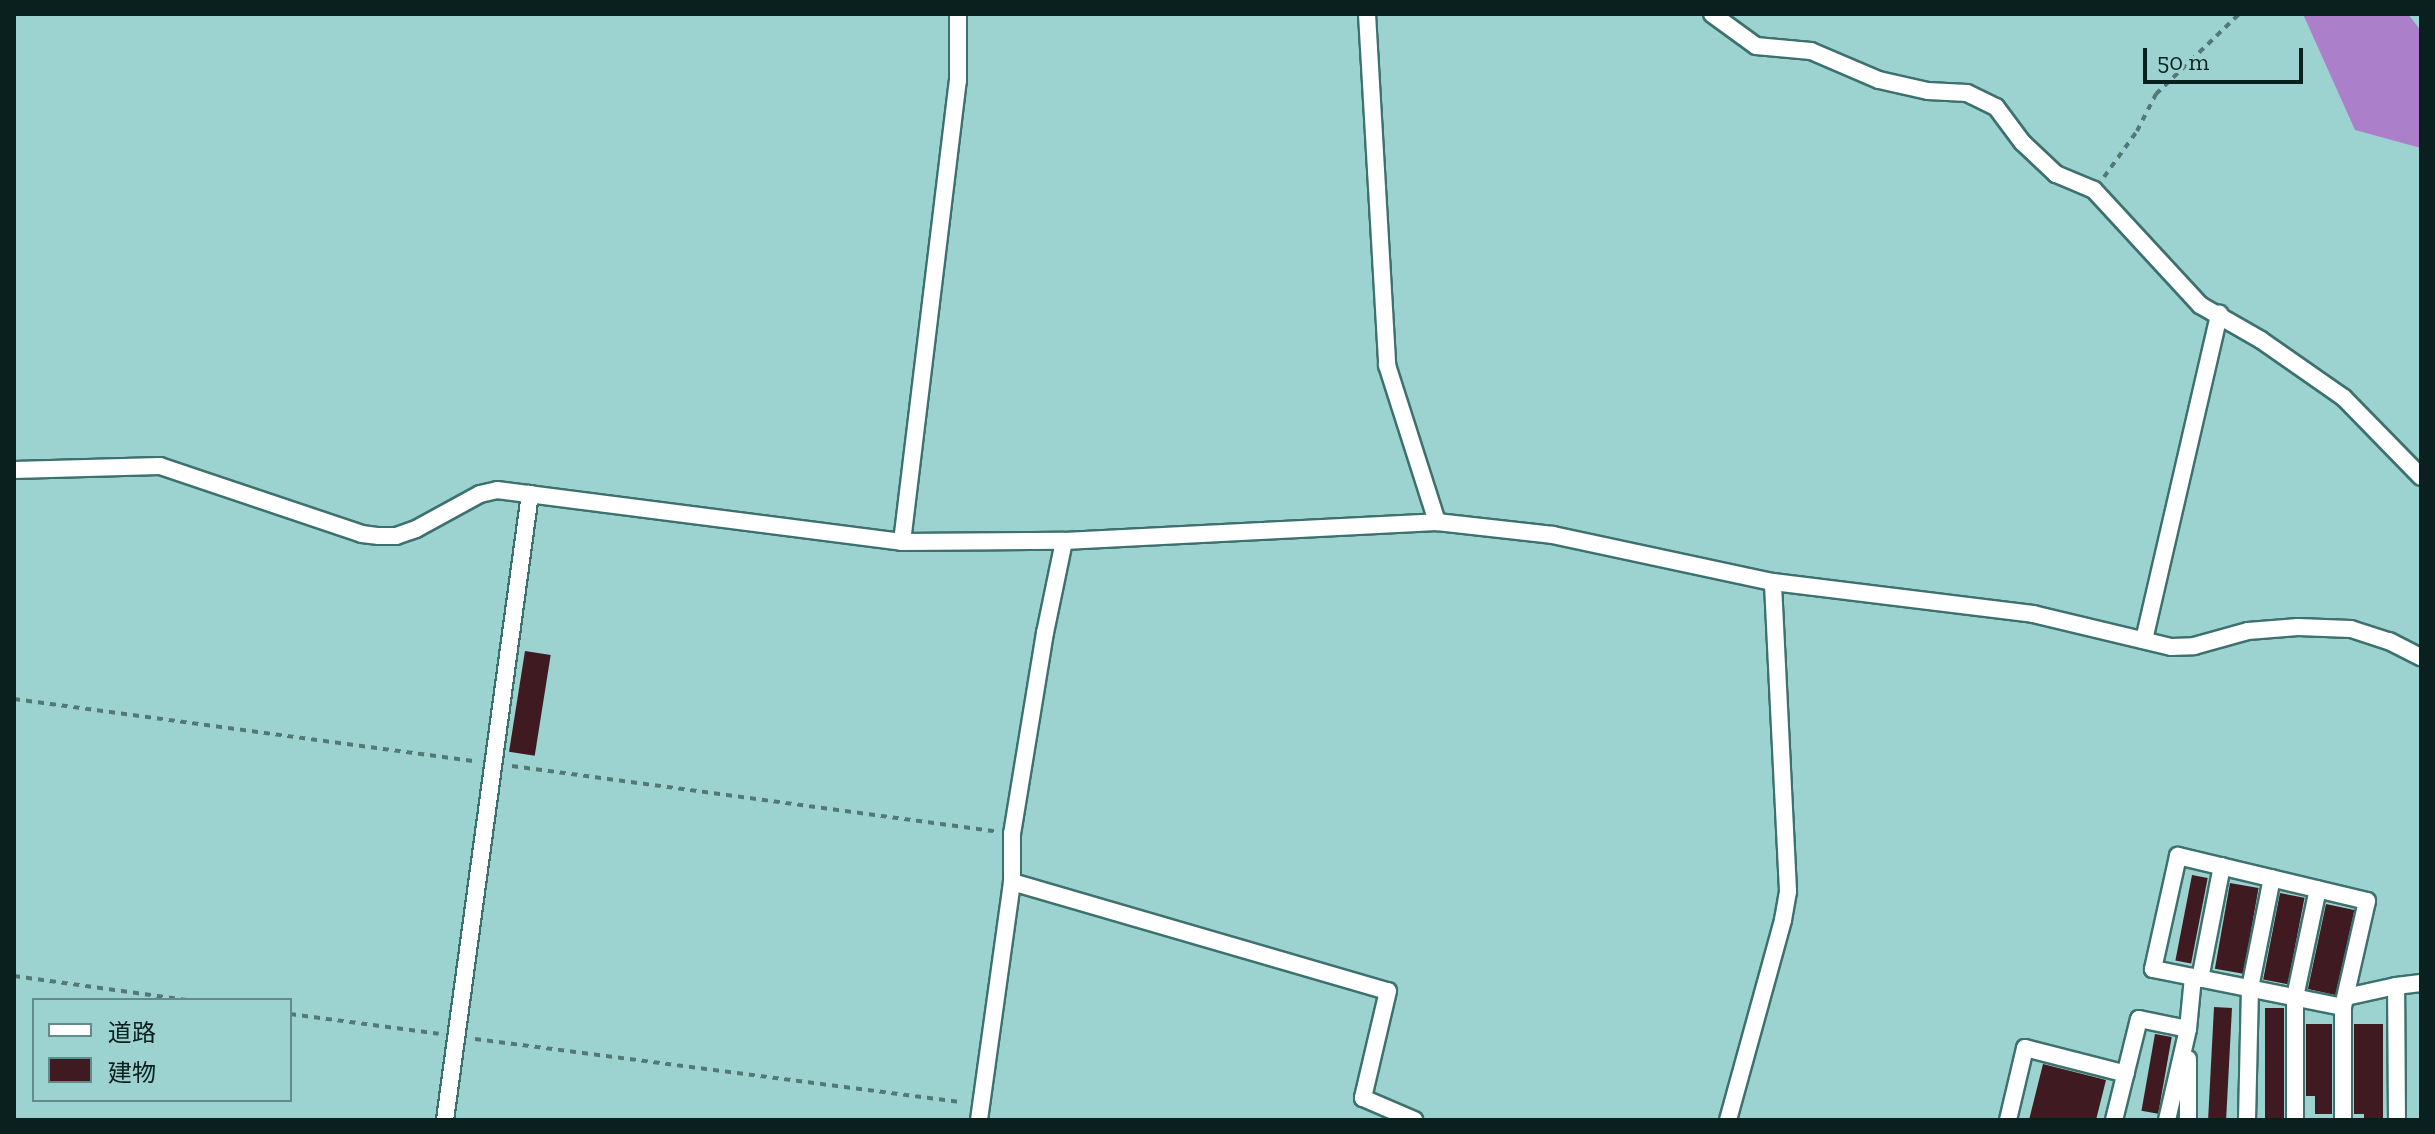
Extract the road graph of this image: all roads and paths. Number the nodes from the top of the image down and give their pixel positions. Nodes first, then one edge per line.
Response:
1 (958, 14) edge
2 (1367, 14) edge
3 (1712, 14) edge
4 (2239, 14) edge
5 (2094, 190) junction
6 (2219, 314) junction
7 (14, 470) edge
8 (2421, 477) edge
9 (530, 494) junction
10 (1437, 522) junction
11 (1064, 541) junction
12 (902, 542) junction
13 (1773, 582) junction
14 (2144, 640) junction
15 (2421, 657) edge
16 (2222, 866) junction
17 (2272, 878) junction
18 (1012, 882) junction
19 (2318, 889) junction
20 (14, 976) edge
21 (2196, 978) junction
22 (2421, 983) edge
23 (2396, 986) junction
24 (2250, 988) junction
25 (2295, 997) junction
26 (174, 998) edge
27 (2344, 1002) junction
28 (292, 1014) edge
29 (2188, 1029) junction
30 (456, 1037) junction
31 (2126, 1074) junction
32 (980, 1112) edge
33 (445, 1120) edge
34 (1414, 1120) edge
35 (1728, 1120) edge
36 (2008, 1120) edge
37 (2114, 1120) edge
38 (2167, 1120) edge
39 (2188, 1120) edge
40 (2247, 1120) edge
41 (2295, 1120) edge
42 (2343, 1120) edge
43 (2397, 1120) edge

1 - 12 street
2 - 10 street
3 - 5 street
4 - 5 path
5 - 6 street
6 - 8 street
6 - 14 street
7 - 9 street
9 - 12 street
9 - 30 street
10 - 11 street
10 - 13 street
11 - 12 street
11 - 18 street
13 - 14 street
13 - 35 street
14 - 15 street
16 - 17 street
16 - 21 street
16 - 21 street
17 - 19 street
17 - 24 street
18 - 32 street
18 - 34 street
19 - 25 street
19 - 27 street
20 - 26 path
21 - 24 street
21 - 29 street
22 - 23 street
23 - 27 street
23 - 43 street
24 - 25 street
24 - 40 street
25 - 27 street
25 - 41 street
27 - 42 street
28 - 30 path
29 - 31 street
29 - 38 street
29 - 39 street
30 - 32 path
30 - 33 street
31 - 36 street
31 - 37 street

